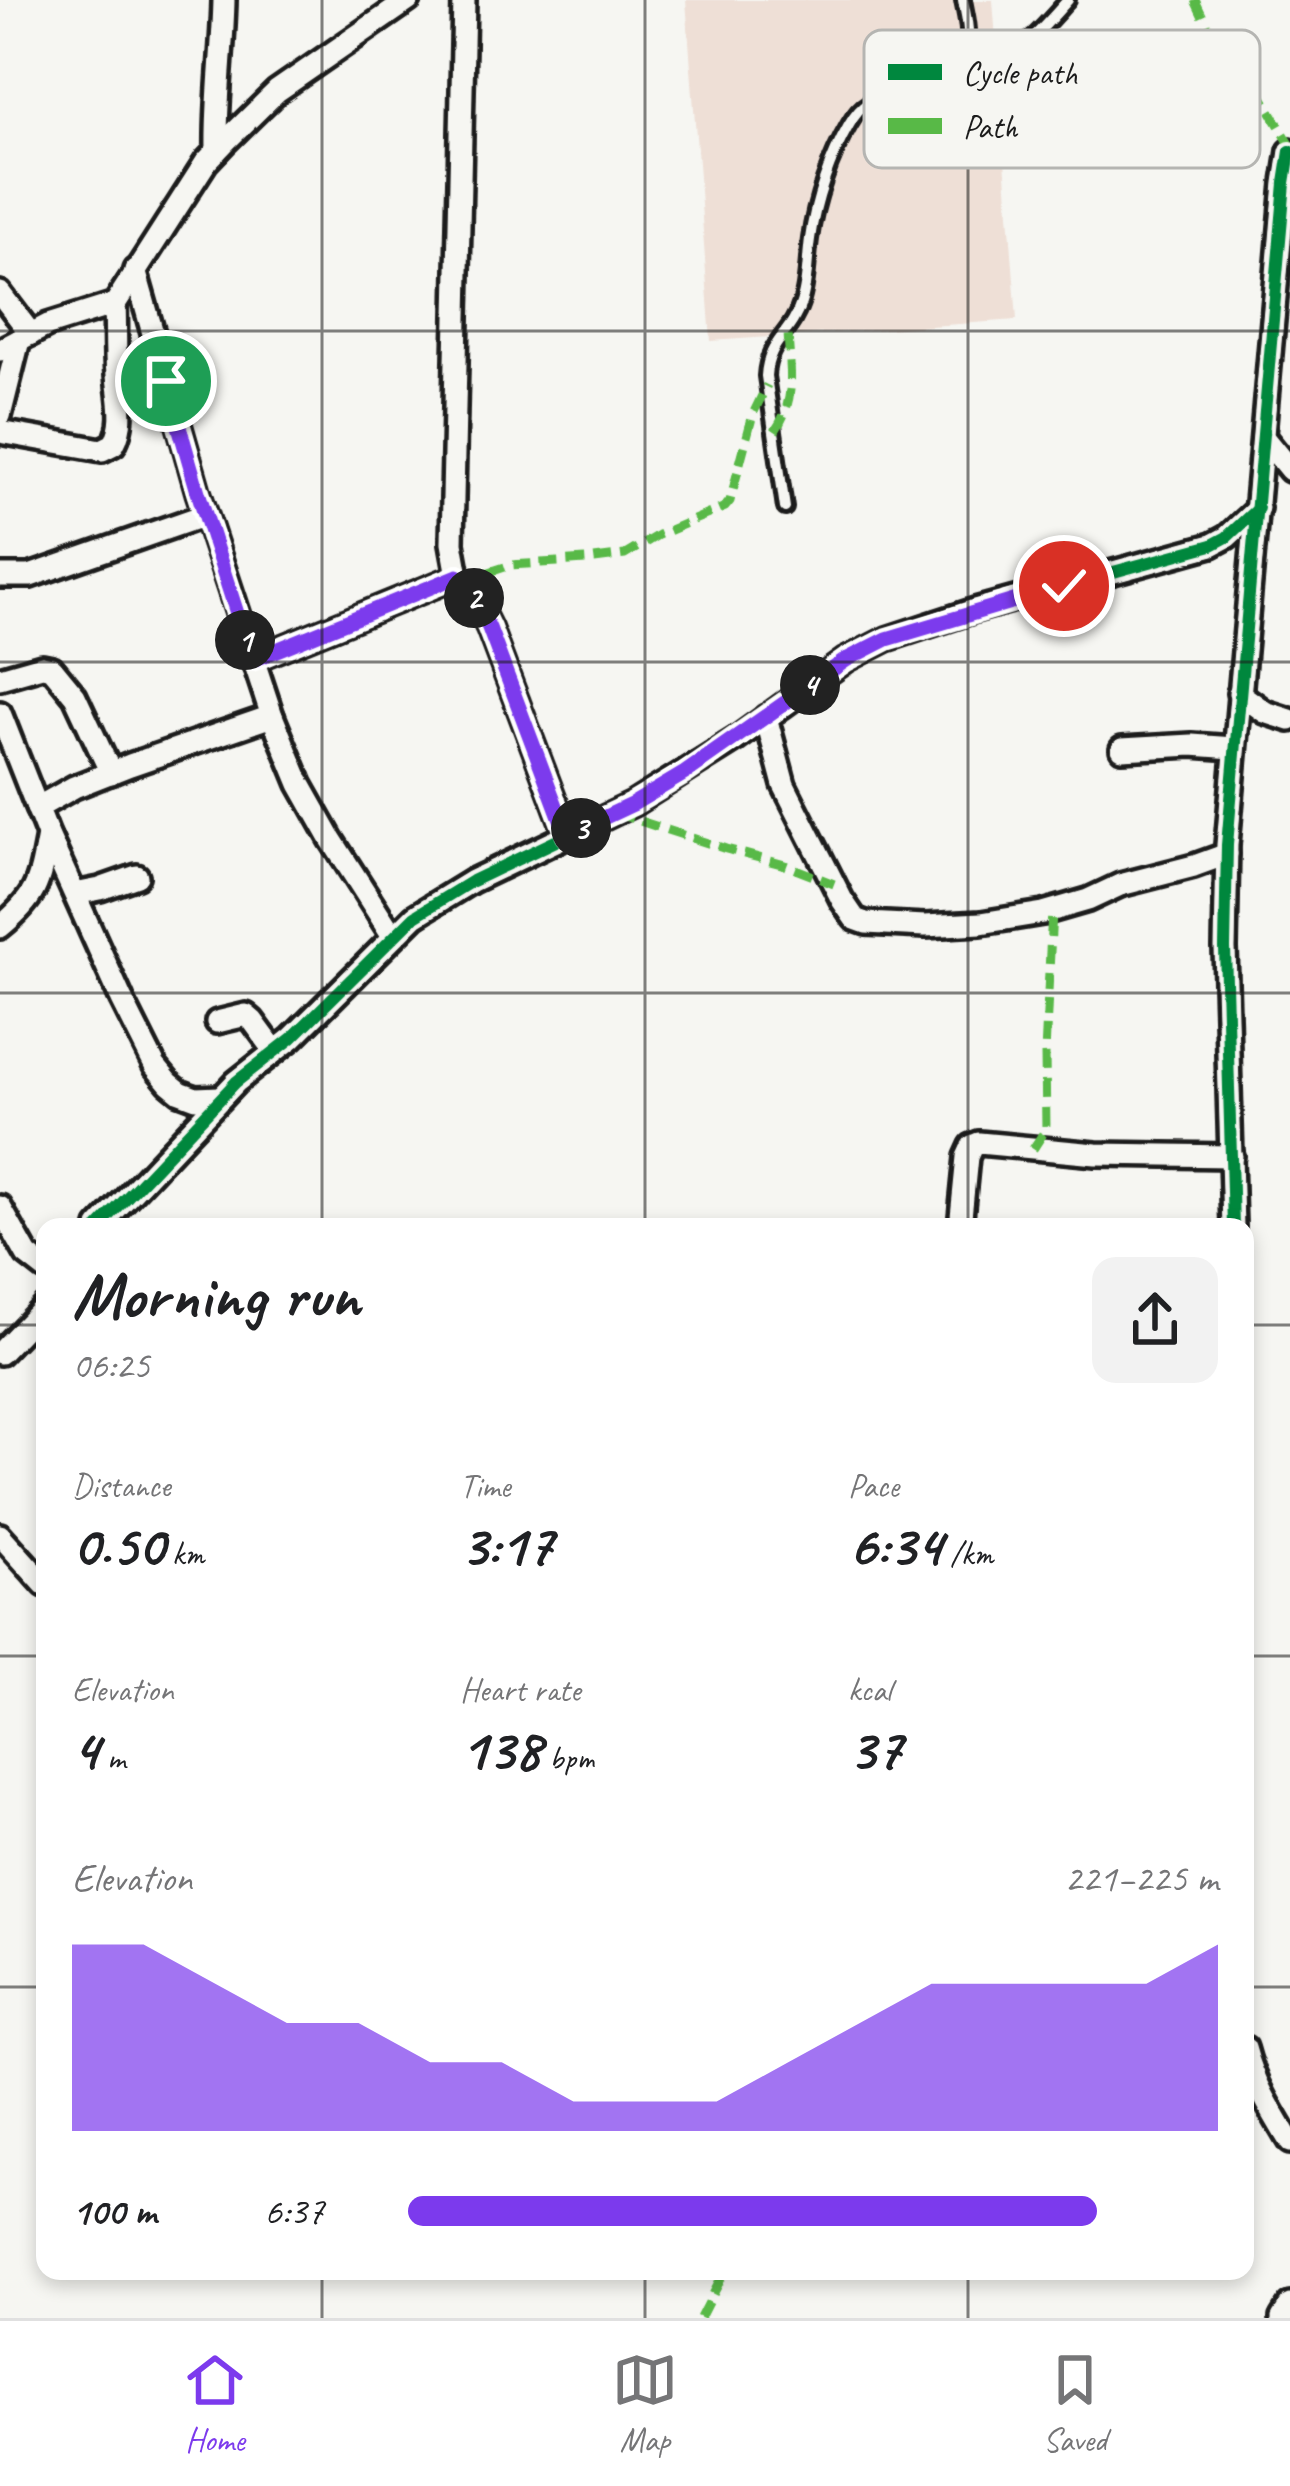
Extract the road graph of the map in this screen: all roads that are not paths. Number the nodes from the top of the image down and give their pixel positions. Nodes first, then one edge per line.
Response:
1 (224, 0) edge
2 (409, 0) edge
3 (464, 0) edge
4 (963, 0) edge
5 (1068, 0) edge
6 (967, 30) edge
7 (1037, 30) edge
8 (864, 105) edge
9 (217, 149) junction
10 (1290, 151) edge
11 (135, 270) junction
12 (0, 293) edge
13 (1283, 302) edge
14 (115, 304) junction
15 (16, 342) edge
16 (0, 416) edge
17 (0, 432) edge
18 (1264, 437) junction
19 (1290, 470) edge
20 (785, 508) dead end
21 (1258, 508) junction
22 (205, 515) junction
23 (458, 576) junction
24 (0, 577) edge
25 (252, 660) junction
26 (0, 678) edge
27 (1239, 693) junction
28 (0, 713) edge
29 (272, 716) junction
30 (766, 717) junction
31 (1290, 720) edge
32 (1122, 748) dead end
33 (1234, 748) junction
34 (111, 772) junction
35 (37, 808) junction
36 (48, 835) junction
37 (567, 835) junction
38 (1227, 854) junction
39 (137, 877) dead end
40 (75, 894) junction
41 (0, 926) edge
42 (393, 936) junction
43 (217, 1022) dead end
44 (274, 1051) junction
45 (220, 1097) junction
46 (1232, 1156) junction
47 (0, 1207) edge
48 (107, 1218) edge
49 (962, 1218) edge
50 (1233, 1218) edge
51 (36, 1262) edge
52 (36, 1315) edge
53 (0, 1353) edge
54 (0, 1535) edge
55 (36, 1575) edge
56 (1254, 2077) edge
57 (1290, 2142) edge
58 (1290, 2305) edge
59 (1282, 2318) edge

1 - 9 street
2 - 9 street
3 - 23 street
4 - 6 lane
5 - 7 lane
8 - 20 lane
9 - 11 street
10 - 13 street
11 - 14 street
11 - 22 street
12 - 15 street
13 - 18 street
14 - 15 street
14 - 17 street
15 - 16 street
18 - 19 street
18 - 21 street
21 - 27 street
21 - 30 street
22 - 24 street
22 - 25 street
23 - 25 street
23 - 37 street
25 - 29 street
26 - 34 street
27 - 31 street
27 - 33 street
28 - 35 street
29 - 34 street
29 - 42 street
30 - 37 street
30 - 38 street
32 - 33 street
33 - 38 street
34 - 35 street
35 - 36 street
36 - 40 street
36 - 41 street
37 - 42 street
38 - 46 street
39 - 40 street
40 - 45 street
42 - 44 street
43 - 44 street
44 - 45 street
45 - 48 street
46 - 49 street
46 - 50 street
47 - 51 street
52 - 53 street
54 - 55 street
56 - 57 street
58 - 59 street

